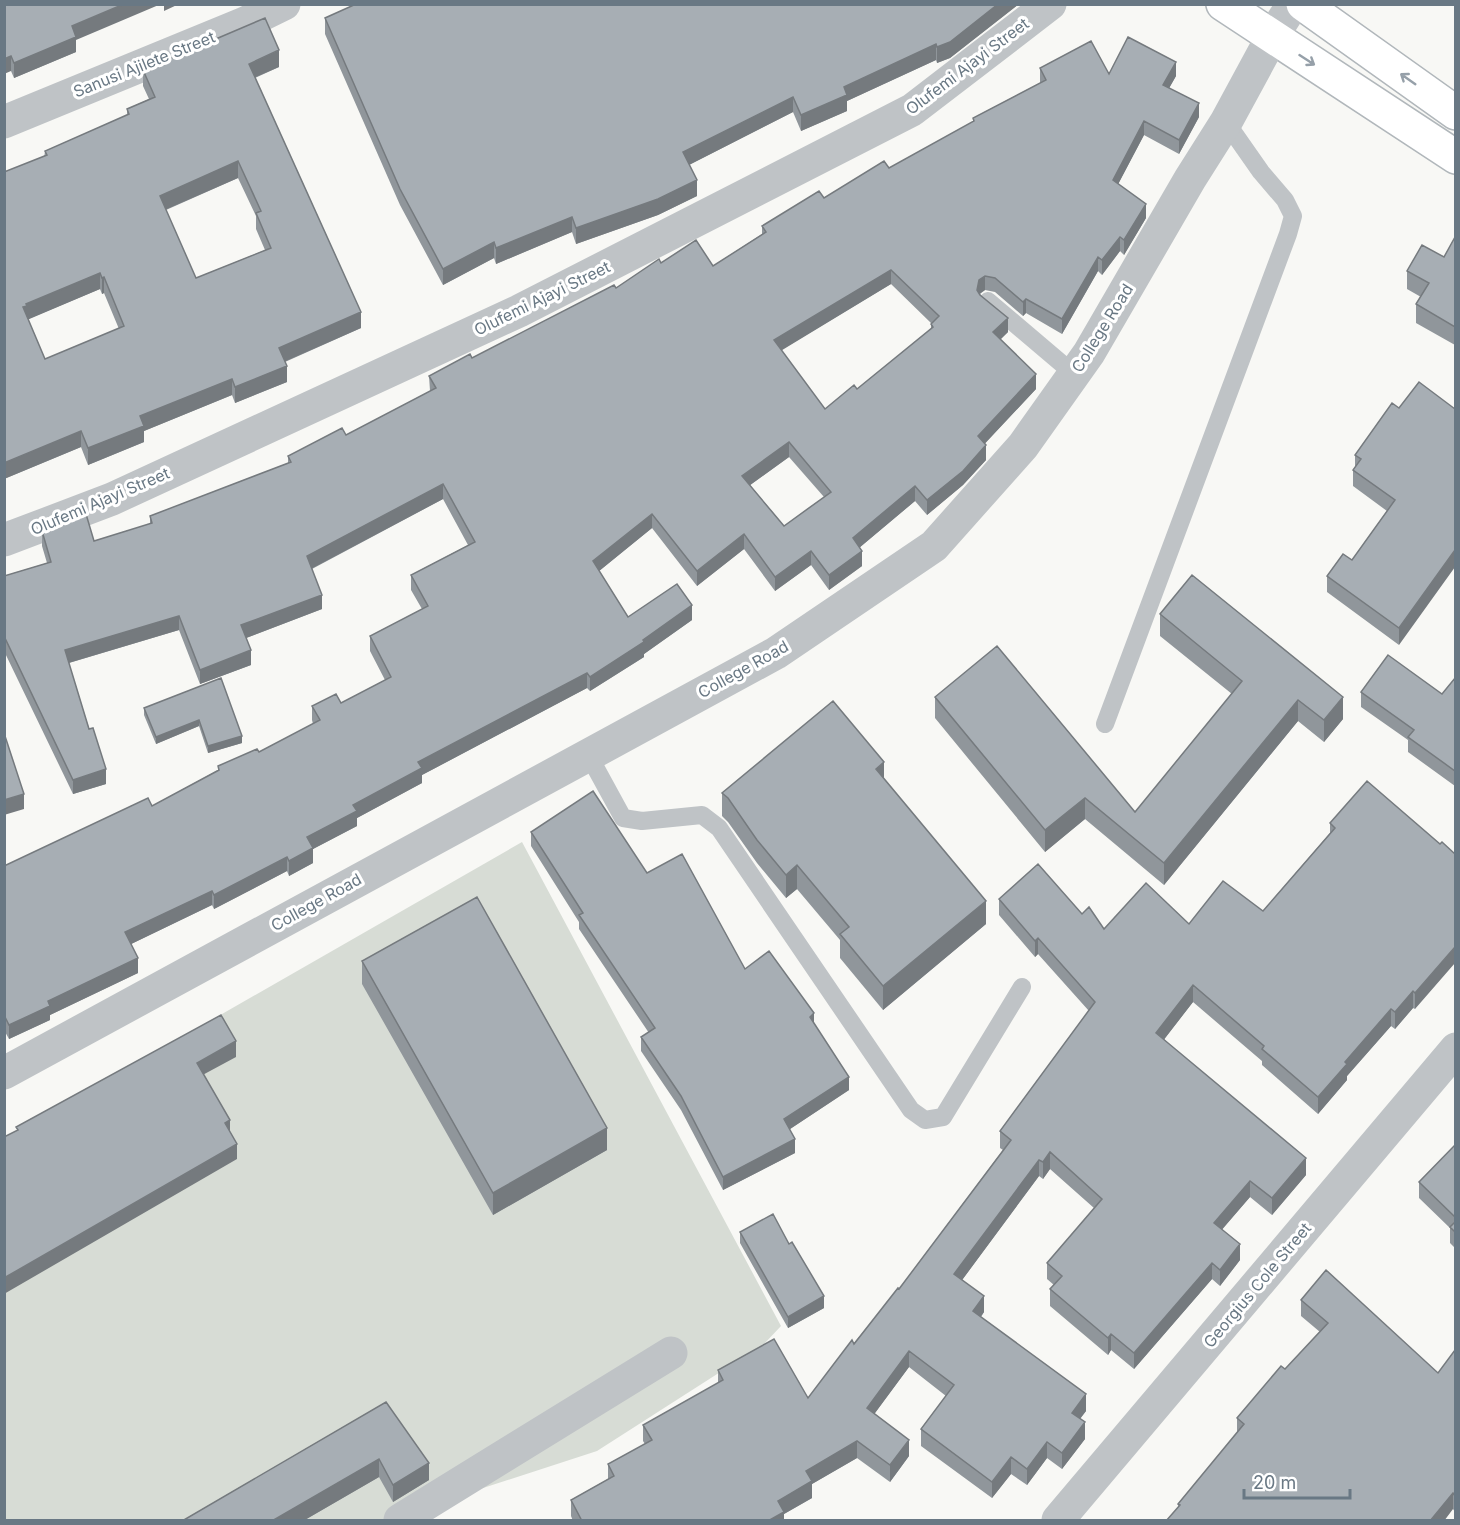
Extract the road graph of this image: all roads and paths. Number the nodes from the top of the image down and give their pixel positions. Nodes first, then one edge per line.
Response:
1 (284, 4) edge
2 (1050, 4) edge
3 (1223, 4) edge
4 (1293, 4) edge
5 (1303, 4) edge
6 (240, 14) edge
7 (1272, 37) junction
8 (1455, 113) edge
9 (4, 122) edge
10 (1226, 122) junction
11 (1455, 157) edge
12 (988, 301) edge
13 (1074, 374) junction
14 (4, 540) edge
15 (1105, 723) dead end
16 (588, 754) junction
17 (1022, 987) dead end
18 (1455, 1049) edge
19 (4, 1072) edge
20 (671, 1353) dead end
21 (400, 1521) edge
22 (1058, 1521) edge

1 - 6 street, Sanusi Ajilete Street
2 - 14 street, Olufemi Ajayi Street
3 - 7 main road
4 - 7 street, College Road
8 -> 5 main road
6 - 9 street, Sanusi Ajilete Street
7 - 10 street, College Road
7 -> 11 main road
10 - 13 street, College Road
10 - 15 lane
12 - 13 lane
13 - 16 street, College Road
16 - 17 lane
16 - 19 street, College Road
18 - 22 street, Georgius Cole Street
20 - 21 street

